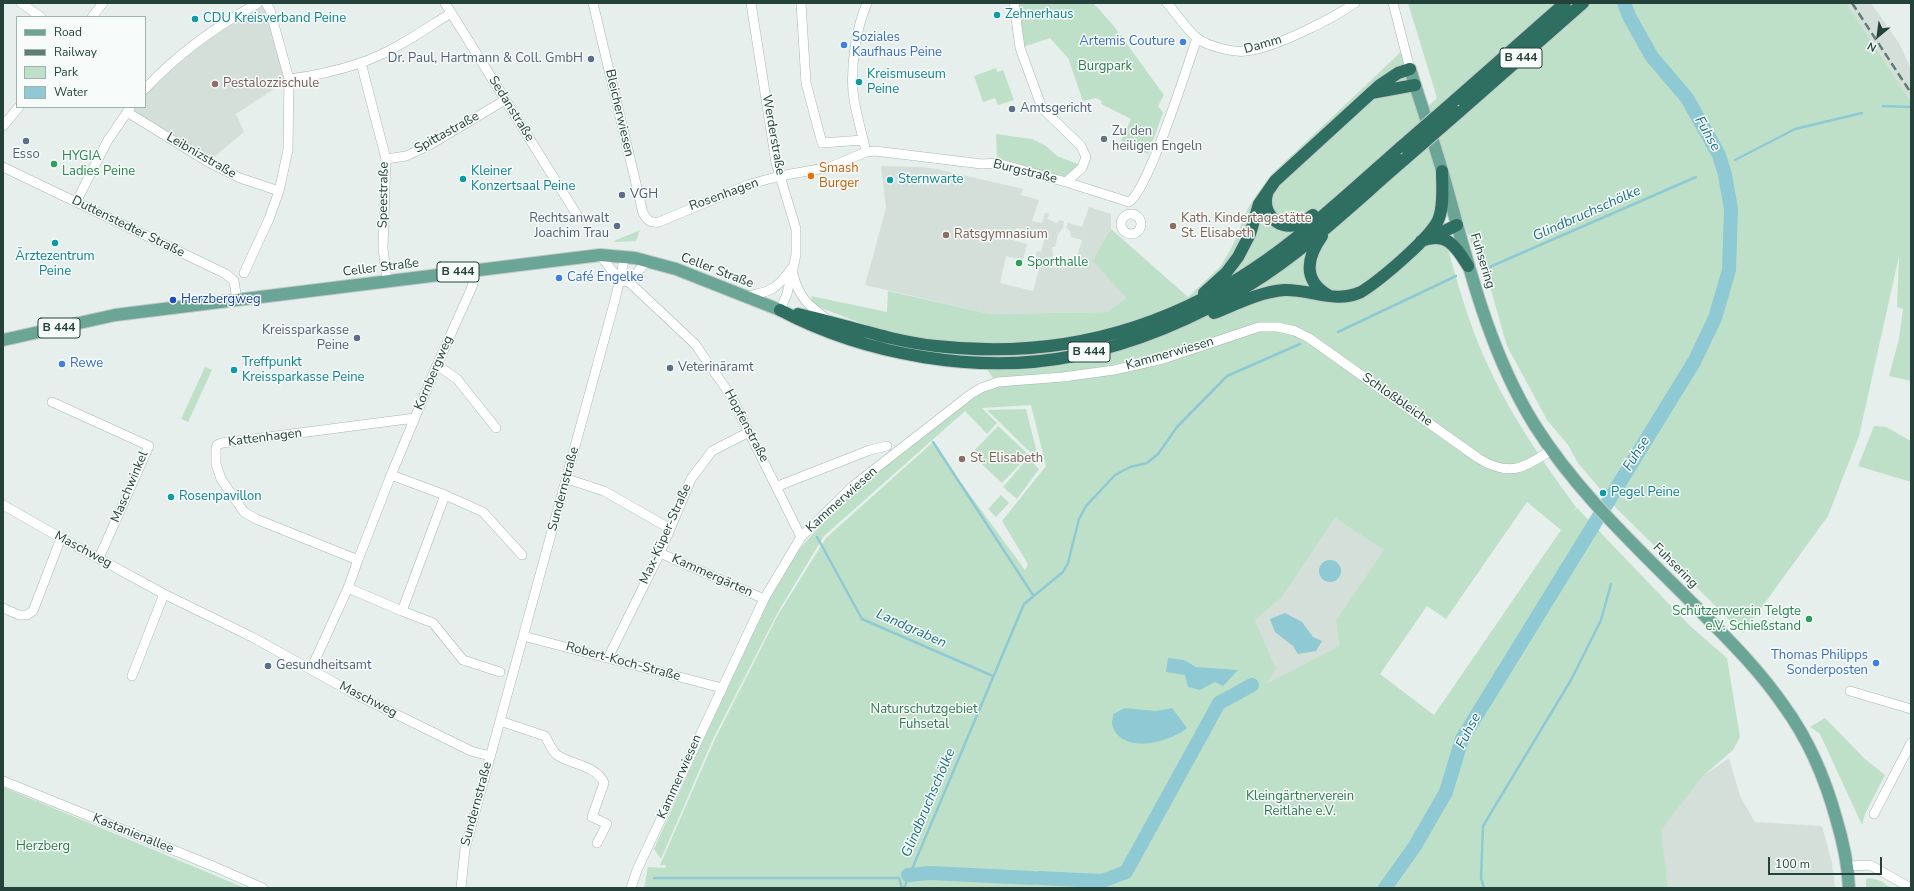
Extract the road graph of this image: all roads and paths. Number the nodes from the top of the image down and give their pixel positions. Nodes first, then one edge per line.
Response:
1 (21, 3) edge
2 (103, 3) edge
3 (258, 3) edge
4 (266, 3) edge
5 (445, 3) edge
6 (593, 3) edge
7 (751, 3) edge
8 (801, 3) edge
9 (867, 3) edge
10 (1014, 3) edge
11 (1167, 3) edge
12 (1354, 3) edge
13 (1393, 3) edge
14 (1565, 3) edge
15 (1583, 3) edge
16 (451, 13) junction
17 (40, 16) edge
18 (93, 16) edge
19 (1197, 38) junction
20 (361, 63) junction
21 (1410, 69) junction
22 (289, 79) junction
23 (1415, 85) junction
24 (146, 88) edge
25 (1371, 93) junction
26 (506, 100) junction
27 (18, 108) edge
28 (129, 109) edge
29 (3, 126) edge
30 (863, 140) junction
31 (866, 152) junction
32 (895, 153) joint
33 (386, 159) junction
34 (3, 167) edge
35 (1442, 172) junction
36 (780, 176) junction
37 (1066, 182) junction
38 (1269, 189) junction
39 (279, 191) junction
40 (1132, 200) junction
41 (76, 202) junction
42 (1332, 207) junction
43 (1130, 214) dead end
44 (577, 215) dead end
45 (648, 221) joint
46 (1330, 225) junction
47 (1457, 225) junction
48 (1429, 234) junction
49 (600, 255) junction
50 (625, 256) junction
51 (647, 261) junction
52 (1468, 266) junction
53 (793, 269) junction
54 (473, 270) junction
55 (244, 273) dead end
56 (387, 281) junction
57 (624, 282) junction
58 (745, 297) junction
59 (1337, 298) junction
60 (237, 300) junction
61 (780, 310) junction
62 (1192, 311) junction
63 (829, 321) junction
64 (1240, 332) joint
65 (3, 340) edge
66 (437, 365) junction
67 (52, 402) dead end
68 (415, 418) junction
69 (496, 428) dead end
70 (748, 432) junction
71 (887, 446) dead end
72 (1551, 450) junction
73 (391, 476) junction
74 (567, 479) junction
75 (778, 486) junction
76 (445, 495) junction
77 (3, 504) edge
78 (669, 528) junction
79 (801, 537) junction
80 (61, 538) junction
81 (660, 553) junction
82 (522, 555) dead end
83 (99, 558) junction
84 (358, 560) junction
85 (348, 588) junction
86 (164, 594) junction
87 (764, 599) junction
88 (3, 608) edge
89 (402, 611) junction
90 (523, 636) junction
91 (608, 658) junction
92 (311, 669) junction
93 (500, 672) dead end
94 (132, 676) dead end
95 (722, 688) junction
96 (1850, 691) dead end
97 (1911, 709) edge
98 (500, 722) junction
99 (1911, 743) edge
100 (490, 756) junction
101 (3, 781) edge
102 (1874, 814) dead end
103 (597, 843) dead end
104 (1848, 866) junction
105 (263, 888) edge
106 (461, 888) edge
107 (631, 888) edge
108 (1849, 888) edge
109 (1911, 888) edge

1 - 17 street
2 - 18 street
3 - 24 street
4 - 22 street
5 - 16 street, Sedanstraße
6 - 45 street, Bleicherwiesen
7 - 36 street, Werderstraße
8 - 30 street
9 - 30 street
10 - 37 street
11 - 19 street, Damm
12 - 19 street, Damm
13 - 21 street, Fuhsering
14 - 42 highway, B 444, bridge
15 - 46 highway, B 444, bridge
16 - 20 street
16 - 26 street, Sedanstraße
19 - 40 street
20 - 22 street
20 - 33 street, Speestraße
21 - 23 main road, Fuhsering
21 - 25 highway
22 - 39 street
23 - 25 highway
23 - 35 main road, Fuhsering
25 - 38 highway
26 - 33 street, Spittastraße
26 - 44 street, Sedanstraße
27 - 29 street
28 - 39 street, Leibnizstraße
28 - 41 street
30 - 31 street
31 - 32 street, Rosenhagen
31 - 36 street, Rosenhagen
32 - 37 street, Burgstraße
33 - 56 street, Speestraße
34 - 41 street, Duttenstedter Straße
35 - 47 main road, Fuhsering
35 - 48 highway
36 - 45 street, Rosenhagen
36 - 53 street, Werderstraße
37 - 40 street, Burgstraße
38 - 42 highway
38 - 62 highway
39 - 55 street
40 - 43 street
41 - 60 street, Duttenstedter Straße
42 - 62 highway, B 444
46 - 59 highway
46 - 62 highway, B 444
47 - 48 highway
47 - 52 main road, Fuhsering
48 - 52 highway
48 - 59 highway
49 - 50 main road, Celler Straße / B 444
49 - 54 main road, Celler Straße / B 444
49 - 57 street, Hopfenstraße
50 - 51 main road, Celler Straße / B 444
50 - 57 street, Sundernstraße
51 - 57 street
51 - 58 main road, Celler Straße / B 444
52 - 72 main road, Fuhsering
53 - 58 street
53 - 61 street, Werderstraße
53 - 63 street
54 - 56 main road, Celler Straße / B 444
54 - 66 street, Kornbergweg
56 - 60 main road, Celler Straße / B 444
57 - 70 street, Hopfenstraße
57 - 74 street, Sundernstraße
58 - 61 main road, Celler Straße / B 444
59 - 62 highway
60 - 65 main road, Celler Straße / B 444
61 - 62 highway, B 444
61 - 63 highway, B 444
62 - 63 highway, B 444
64 - 72 street, Schloßbleiche
64 - 79 street, Kammerwiesen
66 - 68 street, Kornbergweg
66 - 69 street
67 - 83 street, Maschwinkel
68 - 73 street, Kornbergweg
68 - 84 street, Kattenhagen
70 - 75 street, Hopfenstraße
70 - 78 street, Max-Küper-Straße
71 - 75 street, Kammerwiesen
72 - 104 main road, Fuhsering
73 - 76 street
73 - 84 street, Kornbergweg
74 - 78 street
74 - 90 street, Sundernstraße
75 - 79 street, Hopfenstraße
76 - 82 street
76 - 89 street
77 - 80 street, Maschweg
78 - 81 street, Max-Küper-Straße
79 - 87 street, Kammerwiesen
80 - 83 street, Maschweg
80 - 88 street
81 - 87 street, Kammergärten
81 - 91 street, Max-Küper-Straße
83 - 86 street, Maschweg
84 - 85 street, Kornbergweg
85 - 89 street
85 - 92 street, Kornbergweg
86 - 92 street, Maschweg
86 - 94 street
87 - 95 street, Kammerwiesen
89 - 93 street
90 - 91 street, Robert-Koch-Straße
90 - 98 street, Sundernstraße
91 - 95 street, Robert-Koch-Straße
92 - 100 street, Maschweg
95 - 107 street, Kammerwiesen
96 - 97 street
98 - 100 street, Sundernstraße
98 - 103 street
99 - 102 street
100 - 106 street, Sundernstraße
101 - 105 street, Kastanienallee
104 - 108 main road, Fuhsering
104 - 109 street

